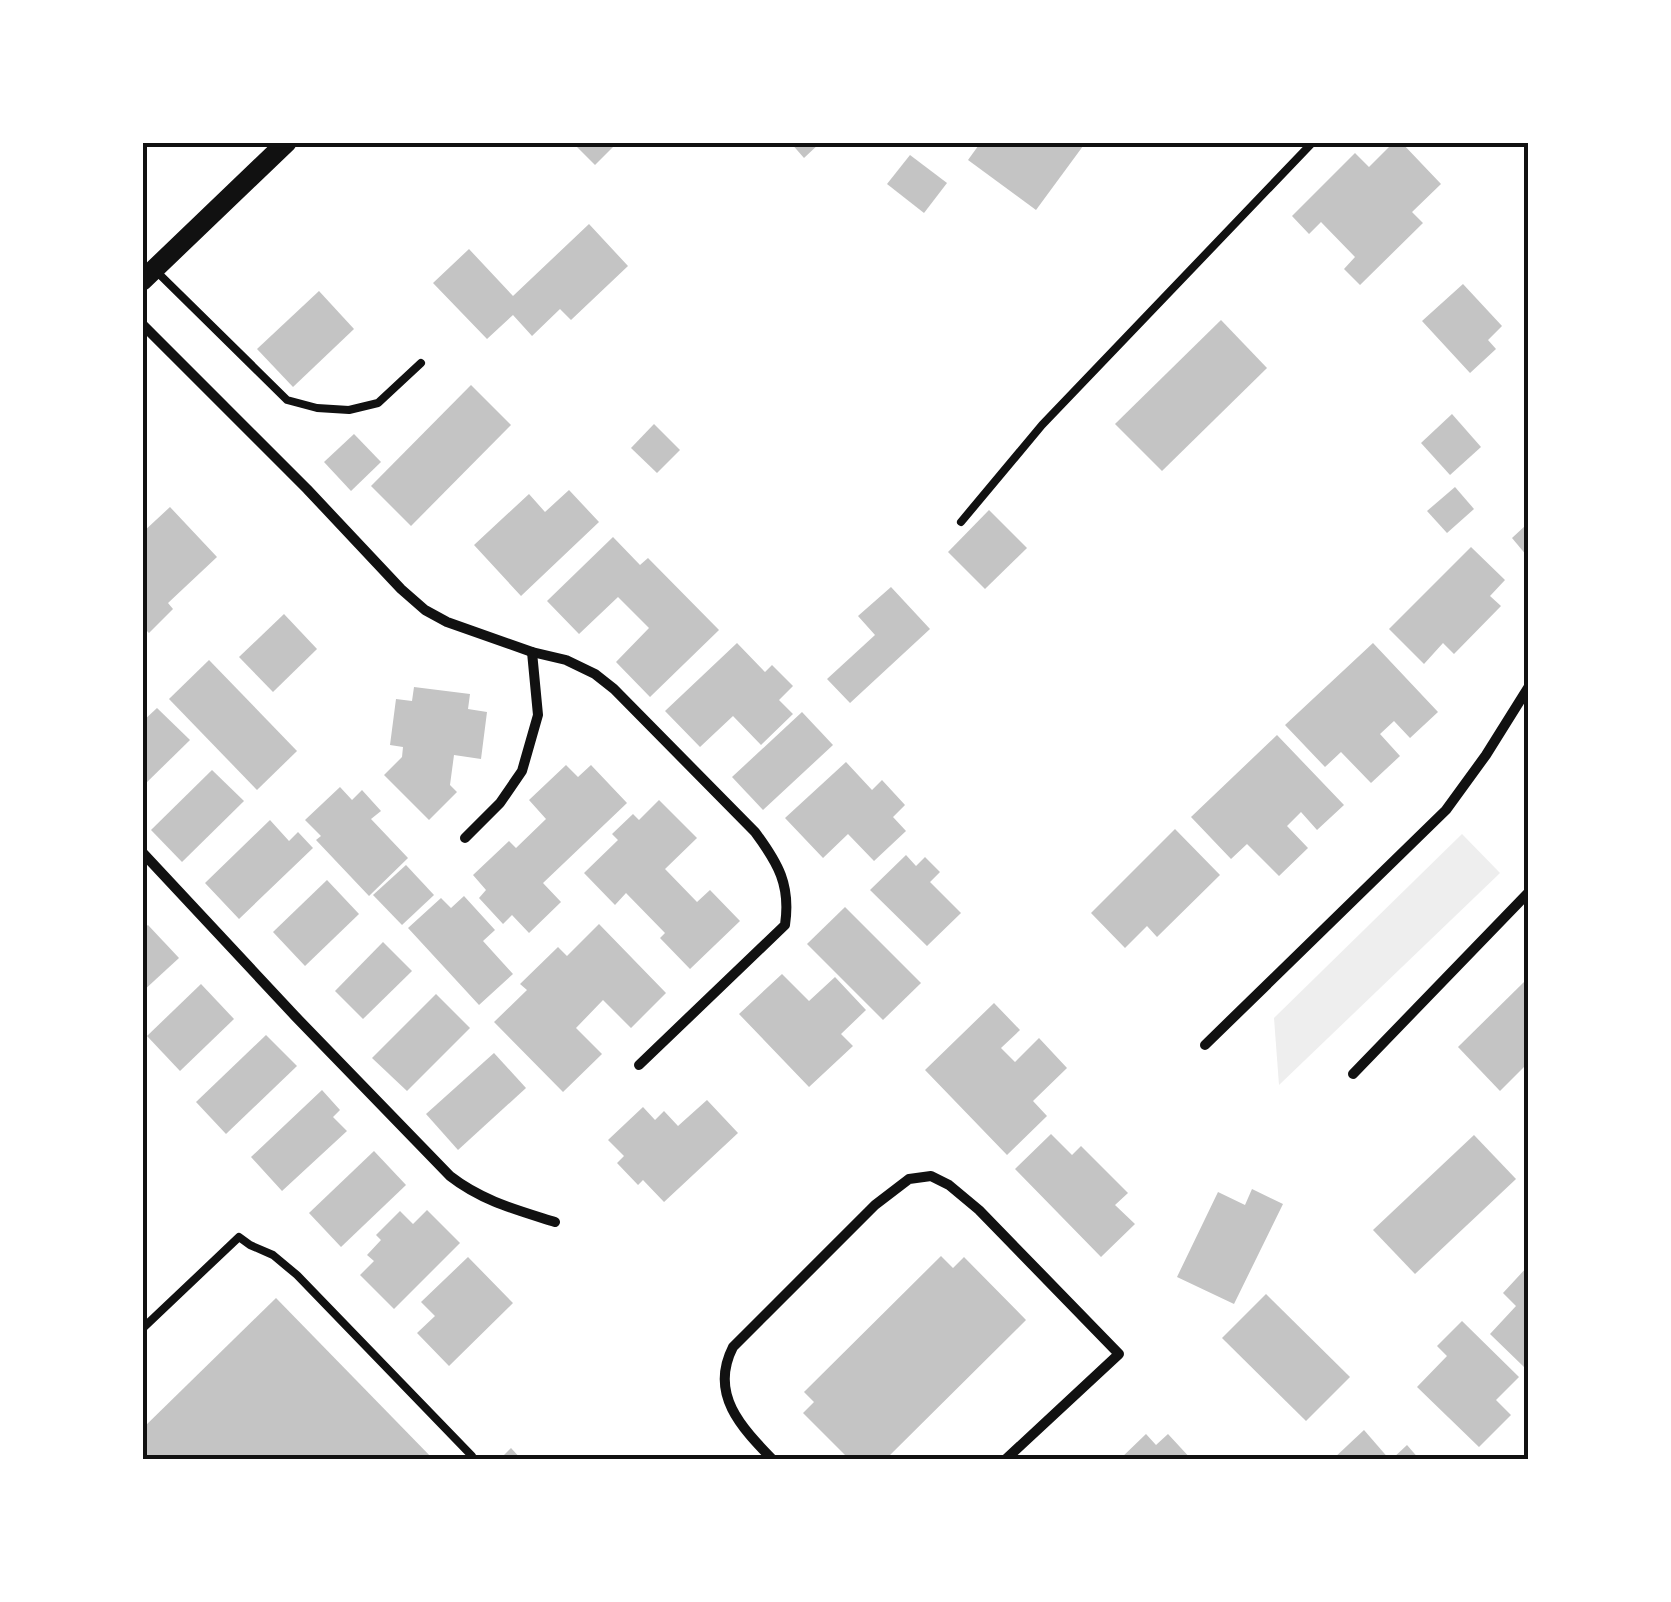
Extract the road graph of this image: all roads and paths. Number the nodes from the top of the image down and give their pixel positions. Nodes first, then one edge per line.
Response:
1 (287, 142) edge
2 (1312, 142) edge
3 (148, 275) edge
4 (142, 324) edge
5 (421, 362) dead end
6 (960, 522) dead end
7 (532, 652) junction
8 (1528, 688) edge
9 (465, 838) dead end
10 (142, 852) edge
11 (1528, 893) edge
12 (1205, 1045) dead end
13 (639, 1066) dead end
14 (1353, 1074) dead end
15 (555, 1222) dead end
16 (142, 1329) edge
17 (472, 1456) dead end
18 (772, 1460) edge
19 (1005, 1460) edge

1 - 3 main road
2 - 6 lane
3 - 5 lane
4 - 7 street
7 - 9 street
7 - 13 street
8 - 12 street
10 - 15 street
11 - 14 street
16 - 17 lane
18 - 19 street

